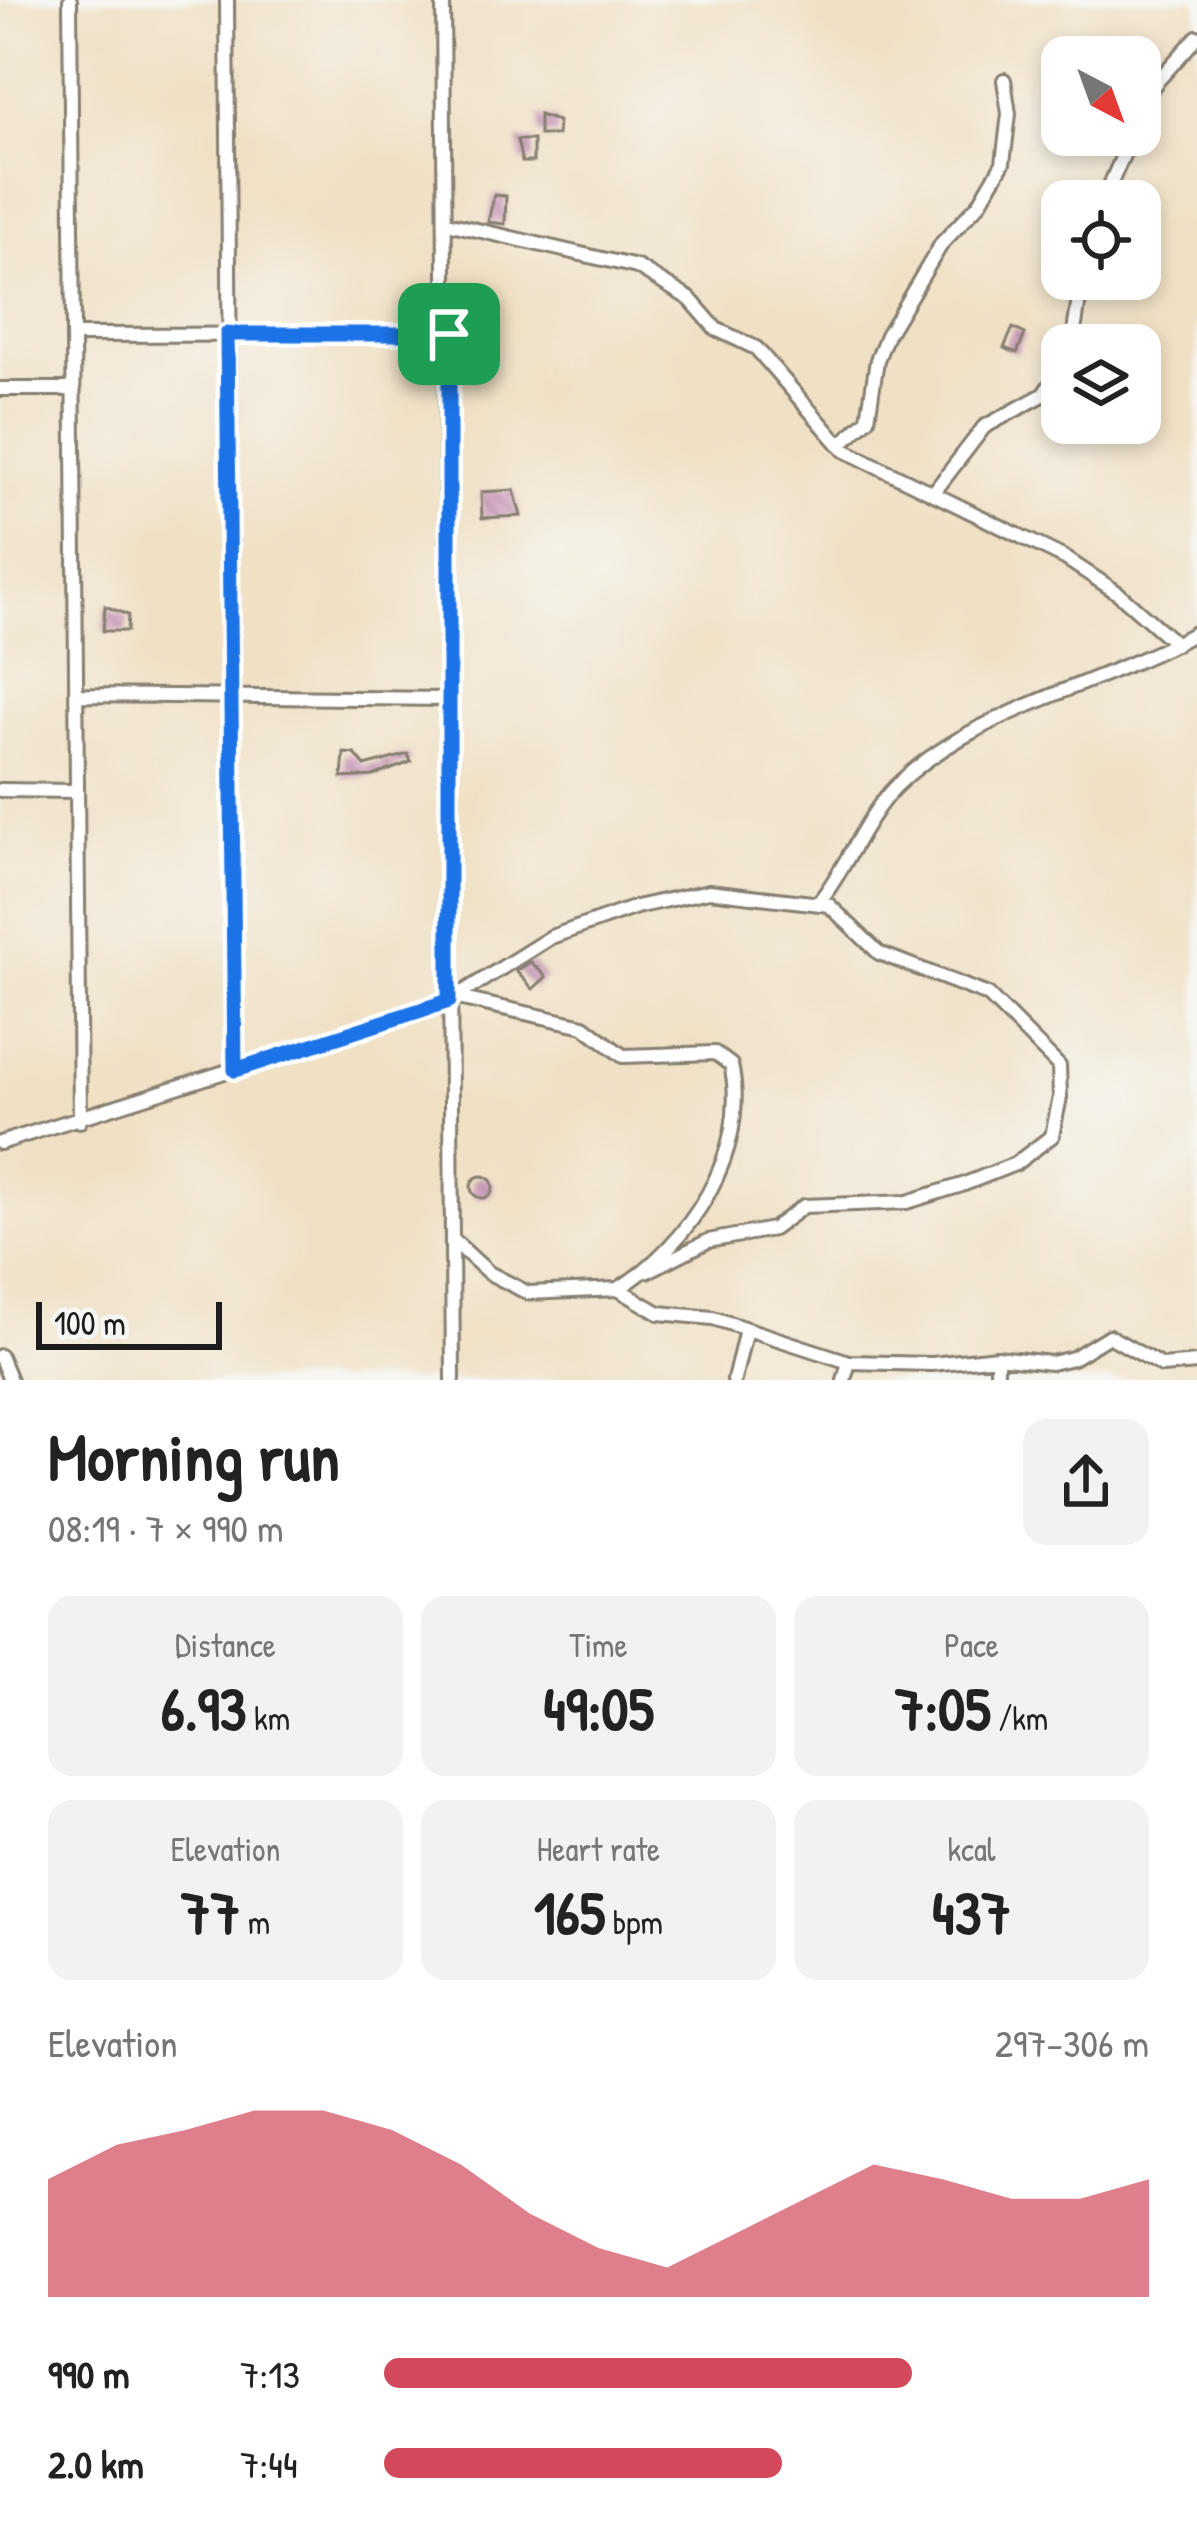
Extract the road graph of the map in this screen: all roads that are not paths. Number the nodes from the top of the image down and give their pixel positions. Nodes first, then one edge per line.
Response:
1 (70, 0) edge
2 (227, 0) edge
3 (443, 0) edge
4 (1197, 38) edge
5 (1161, 78) edge
6 (1004, 80) dead end
7 (447, 224) junction
8 (227, 334) junction
9 (449, 334) junction
10 (74, 335) junction
11 (74, 388) junction
12 (0, 389) edge
13 (1041, 396) edge
14 (840, 445) junction
15 (934, 492) junction
16 (1197, 632) edge
17 (1176, 644) junction
18 (79, 695) junction
19 (230, 698) junction
20 (448, 699) junction
21 (0, 790) edge
22 (75, 791) junction
23 (819, 902) junction
24 (453, 1000) junction
25 (235, 1070) junction
26 (80, 1121) junction
27 (0, 1143) edge
28 (454, 1241) junction
29 (648, 1271) junction
30 (618, 1289) junction
31 (746, 1329) junction
32 (0, 1356) edge
33 (997, 1357) junction
34 (849, 1362) junction
35 (1196, 1364) edge
36 (10, 1380) edge
37 (453, 1380) edge
38 (734, 1380) edge
39 (844, 1380) edge
40 (997, 1380) edge

1 - 10 street
2 - 8 street
3 - 7 street
4 - 5 street
6 - 14 street
7 - 9 street
7 - 14 street
8 - 9 street
8 - 10 street
8 - 19 street
9 - 20 street
10 - 11 street
11 - 12 street
11 - 18 street
13 - 15 street
14 - 15 street
15 - 17 street
16 - 17 street
17 - 23 street
18 - 19 street
18 - 22 street
19 - 20 street
19 - 25 street
20 - 24 street
21 - 22 street
22 - 26 street
23 - 24 street
23 - 29 street
24 - 25 street
24 - 28 street
24 - 29 street
25 - 26 street
26 - 27 street
28 - 30 street
28 - 37 street
29 - 30 street
30 - 31 street
31 - 34 street
31 - 38 street
32 - 36 street
33 - 34 street
33 - 35 street
33 - 40 street
34 - 39 street

